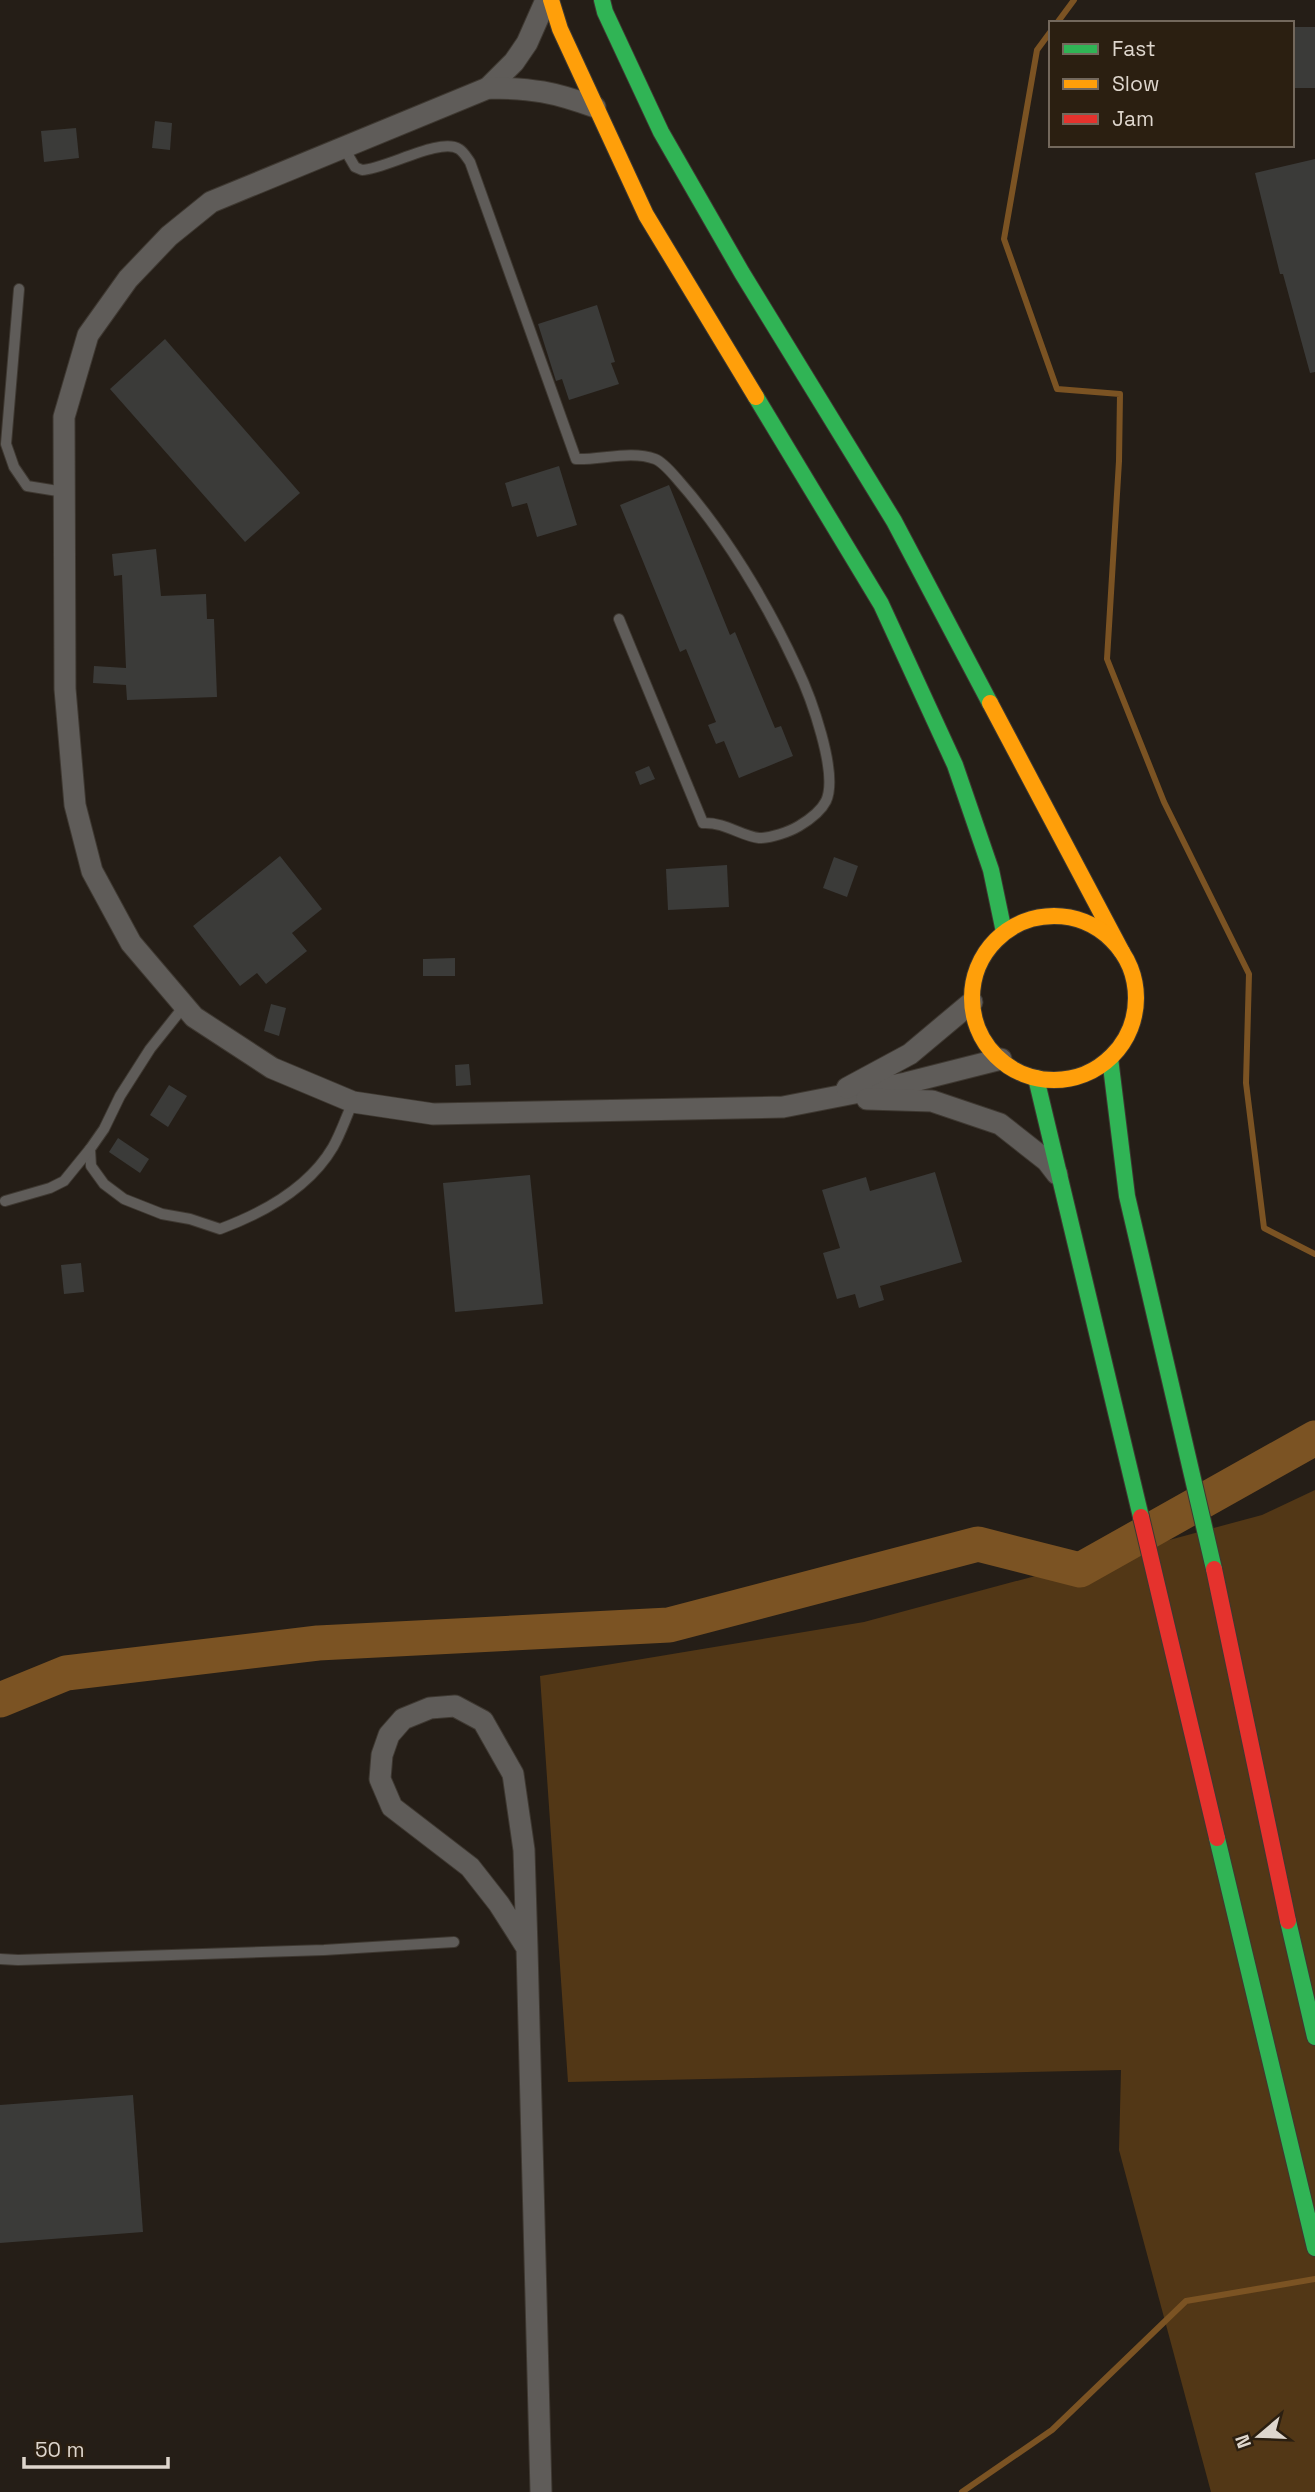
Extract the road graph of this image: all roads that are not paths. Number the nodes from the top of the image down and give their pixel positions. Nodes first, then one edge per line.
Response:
1 (549, 0) edge
2 (602, 0) edge
3 (488, 88) junction
4 (595, 107) junction
5 (344, 148) junction
6 (19, 289) dead end
7 (64, 492) junction
8 (619, 619) dead end
9 (1004, 932) junction
10 (1122, 952) junction
11 (972, 1002) junction
12 (184, 1005) junction
13 (1110, 1058) junction
14 (1001, 1059) junction
15 (1036, 1078) junction
16 (829, 1098) junction
17 (353, 1102) junction
18 (90, 1149) junction
19 (1060, 1177) junction
20 (5, 1201) dead end
21 (454, 1942) dead end
22 (527, 1948) junction
23 (0, 1959) edge
24 (1315, 2037) edge
25 (1315, 2248) edge
26 (541, 2492) edge

1 - 3 street
1 - 4 street
2 - 10 street
3 - 4 street
3 - 5 street
4 - 9 street
5 - 7 street
5 - 8 lane
6 - 7 lane
7 - 12 street
9 - 10 street
9 - 11 street
10 - 13 street
11 - 14 street
11 - 16 street
12 - 17 street
12 - 18 lane
13 - 15 street
13 - 24 street
14 - 15 street
14 - 16 street
15 - 19 street
16 - 17 street
16 - 19 street
17 - 18 lane
18 - 20 lane
19 - 25 street
21 - 23 lane
22 - 22 street
22 - 26 street

